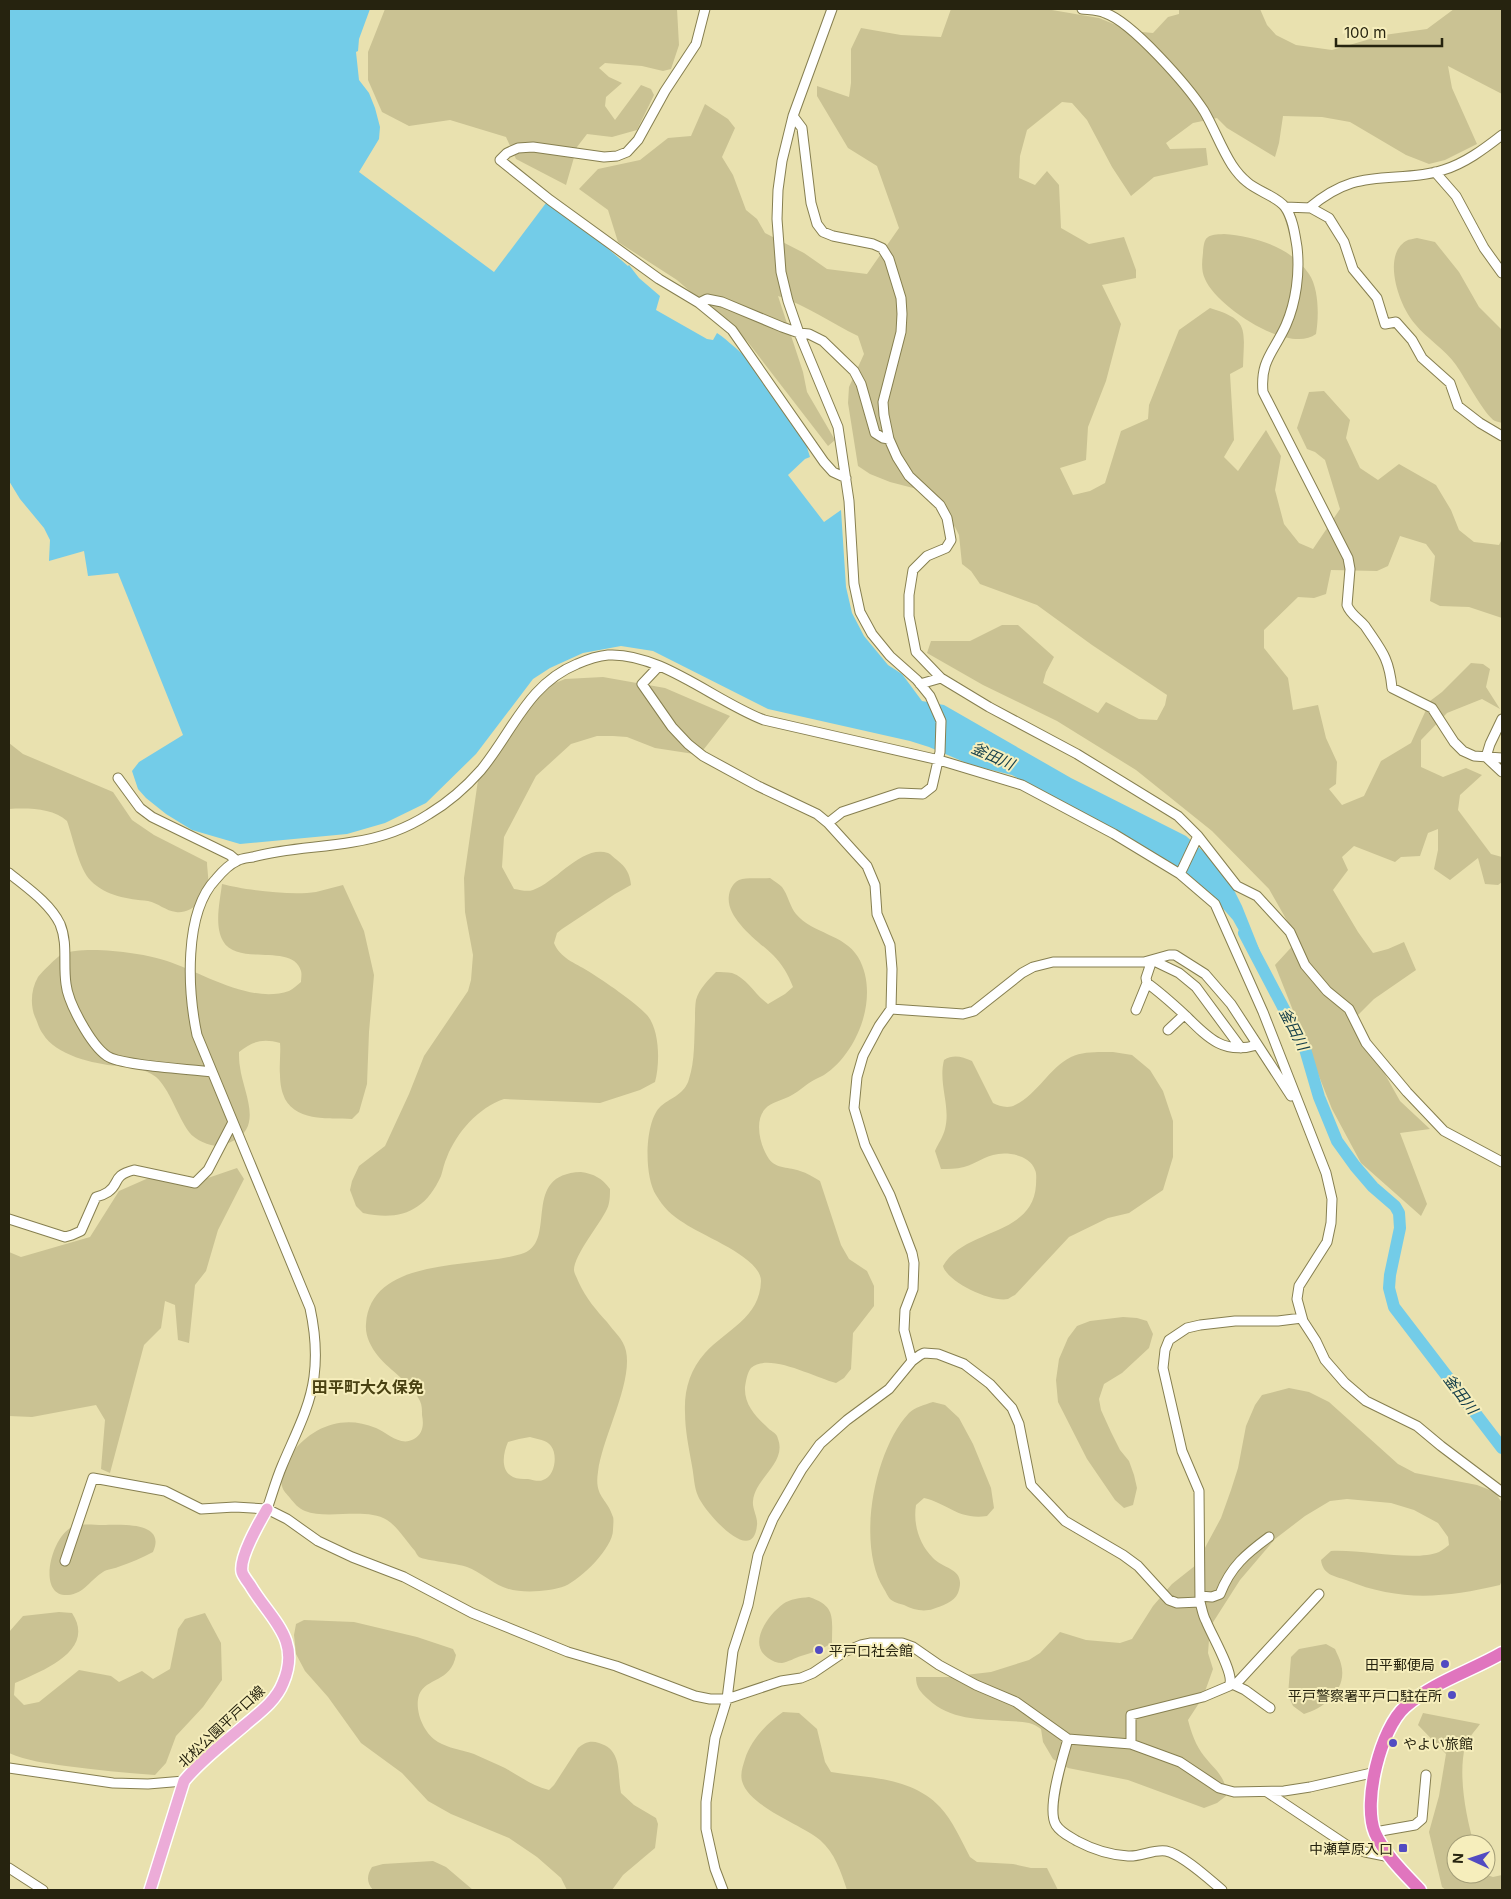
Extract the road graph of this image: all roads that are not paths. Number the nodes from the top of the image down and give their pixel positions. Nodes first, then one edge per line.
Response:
1 (705, 9) edge
2 (832, 9) edge
3 (1082, 9) edge
4 (793, 116) junction
5 (1502, 135) edge
6 (1435, 172) junction
7 (1285, 207) junction
8 (1309, 208) junction
9 (1502, 273) edge
10 (699, 302) junction
11 (799, 333) junction
12 (1502, 436) edge
13 (889, 439) junction
14 (846, 478) junction
15 (660, 666) junction
16 (941, 678) junction
17 (920, 684) junction
18 (1502, 719) edge
19 (940, 756) junction
20 (1486, 757) junction
21 (1502, 758) edge
22 (1502, 772) edge
23 (118, 778) dead end
24 (828, 823) junction
25 (1197, 840) junction
26 (237, 861) junction
27 (9, 873) edge
28 (1180, 873) junction
29 (1152, 960) junction
30 (1147, 983) junction
31 (891, 1009) junction
32 (1136, 1010) dead end
33 (1184, 1015) junction
34 (1168, 1030) dead end
35 (1257, 1045) junction
36 (1241, 1048) junction
37 (212, 1072) junction
38 (1301, 1112) junction
39 (233, 1122) junction
40 (1502, 1162) edge
41 (9, 1219) edge
42 (1302, 1318) junction
43 (912, 1361) junction
44 (1502, 1492) edge
45 (266, 1509) junction
46 (1269, 1537) dead end
47 (65, 1561) dead end
48 (1319, 1594) dead end
49 (1200, 1600) junction
50 (1502, 1653) edge
51 (1233, 1684) junction
52 (727, 1699) junction
53 (1270, 1708) dead end
54 (1068, 1739) junction
55 (1131, 1744) junction
56 (9, 1768) edge
57 (1376, 1772) junction
58 (1426, 1775) dead end
59 (184, 1782) junction
60 (1267, 1792) junction
61 (1375, 1832) junction
62 (1390, 1857) junction
63 (9, 1868) edge
64 (43, 1890) edge
65 (150, 1890) edge
66 (723, 1890) edge
67 (1222, 1890) edge
68 (1420, 1890) edge

1 - 10 street
2 - 4 street
3 - 7 street
4 - 11 street
4 - 13 street
5 - 6 street
6 - 8 street
6 - 9 street
7 - 8 street
7 - 20 street
8 - 12 street
10 - 11 street
10 - 14 street
11 - 13 street
11 - 14 street
13 - 16 street
14 - 17 street
15 - 19 street
15 - 24 street
15 - 26 street
16 - 17 street
16 - 25 street
17 - 19 street
18 - 20 street
19 - 24 street
19 - 28 street
20 - 21 street
20 - 22 street
23 - 26 street
24 - 31 street
25 - 28 street
25 - 40 street
26 - 37 street
27 - 37 street
28 - 38 street
29 - 30 street
29 - 31 street
29 - 35 street
29 - 36 street
30 - 32 street
30 - 33 street
31 - 43 street
33 - 34 street
33 - 36 street
35 - 36 street
35 - 38 street
37 - 39 street
38 - 42 street
39 - 41 street
39 - 45 street
42 - 44 street
42 - 49 street
43 - 49 street
43 - 52 street
45 - 47 street
45 - 52 street
45 - 59 main road, 北松公園平戸口線
46 - 49 street
48 - 51 street
49 - 51 street
50 - 57 highway
51 - 53 street
51 - 55 street
52 - 54 street
52 - 66 street
54 - 55 street
54 - 67 street
55 - 60 street
56 - 59 street
57 - 60 street
57 - 61 highway
58 - 61 street
59 - 65 main road, 北松公園平戸口線
60 - 62 street
61 - 62 highway
62 - 68 highway
63 - 64 street

